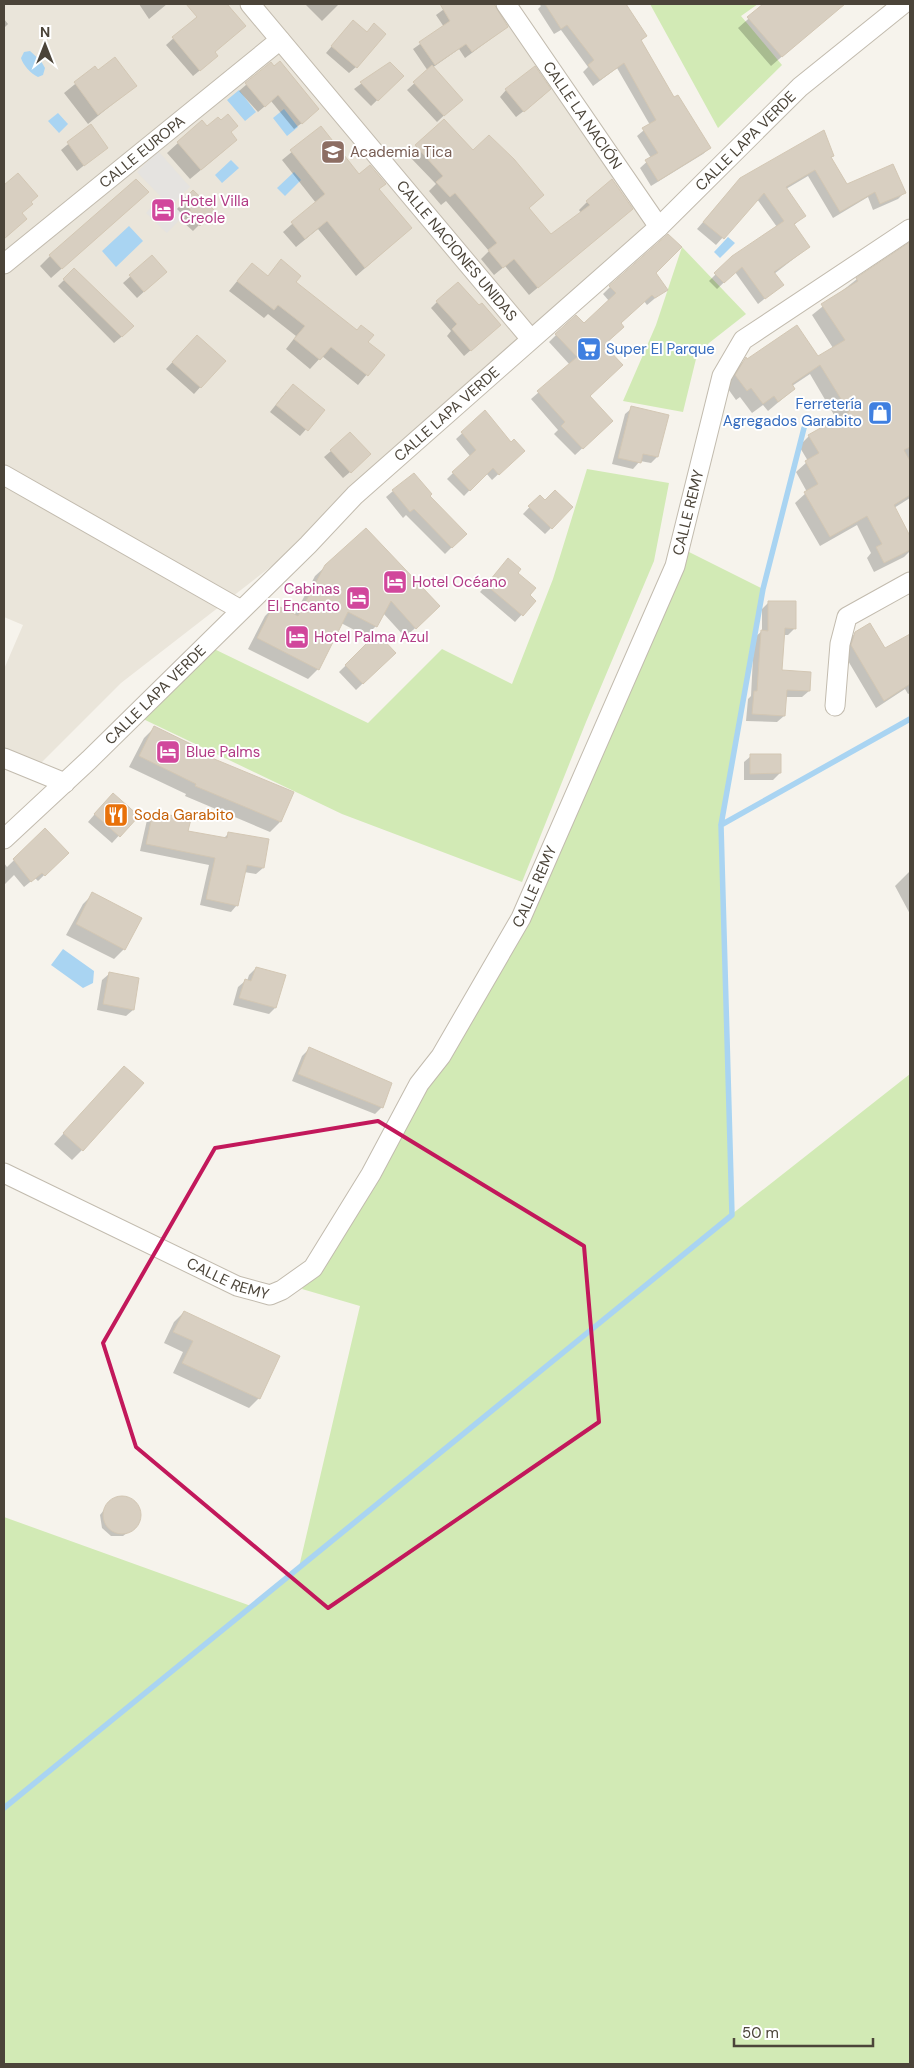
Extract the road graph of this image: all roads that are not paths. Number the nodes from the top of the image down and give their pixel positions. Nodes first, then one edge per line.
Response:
1 (250, 4) edge
2 (506, 4) edge
3 (902, 4) edge
4 (280, 40) junction
5 (659, 227) junction
6 (910, 229) edge
7 (4, 264) edge
8 (530, 338) junction
9 (4, 475) edge
10 (910, 582) edge
11 (241, 610) junction
12 (835, 706) dead end
13 (4, 758) edge
14 (65, 783) junction
15 (4, 839) edge
16 (4, 1173) edge

1 - 4 street, CALLE NACIONES UNIDAS
2 - 5 street, CALLE LA NACIÓN
3 - 5 street, CALLE LAPA VERDE
4 - 7 street, CALLE EUROPA
4 - 8 street, CALLE NACIONES UNIDAS
5 - 8 street, CALLE LAPA VERDE
6 - 16 street, CALLE REMY
8 - 11 street, CALLE LAPA VERDE
9 - 11 street
10 - 12 street
11 - 14 street, CALLE LAPA VERDE
13 - 14 street
14 - 15 street, CALLE LAPA VERDE

